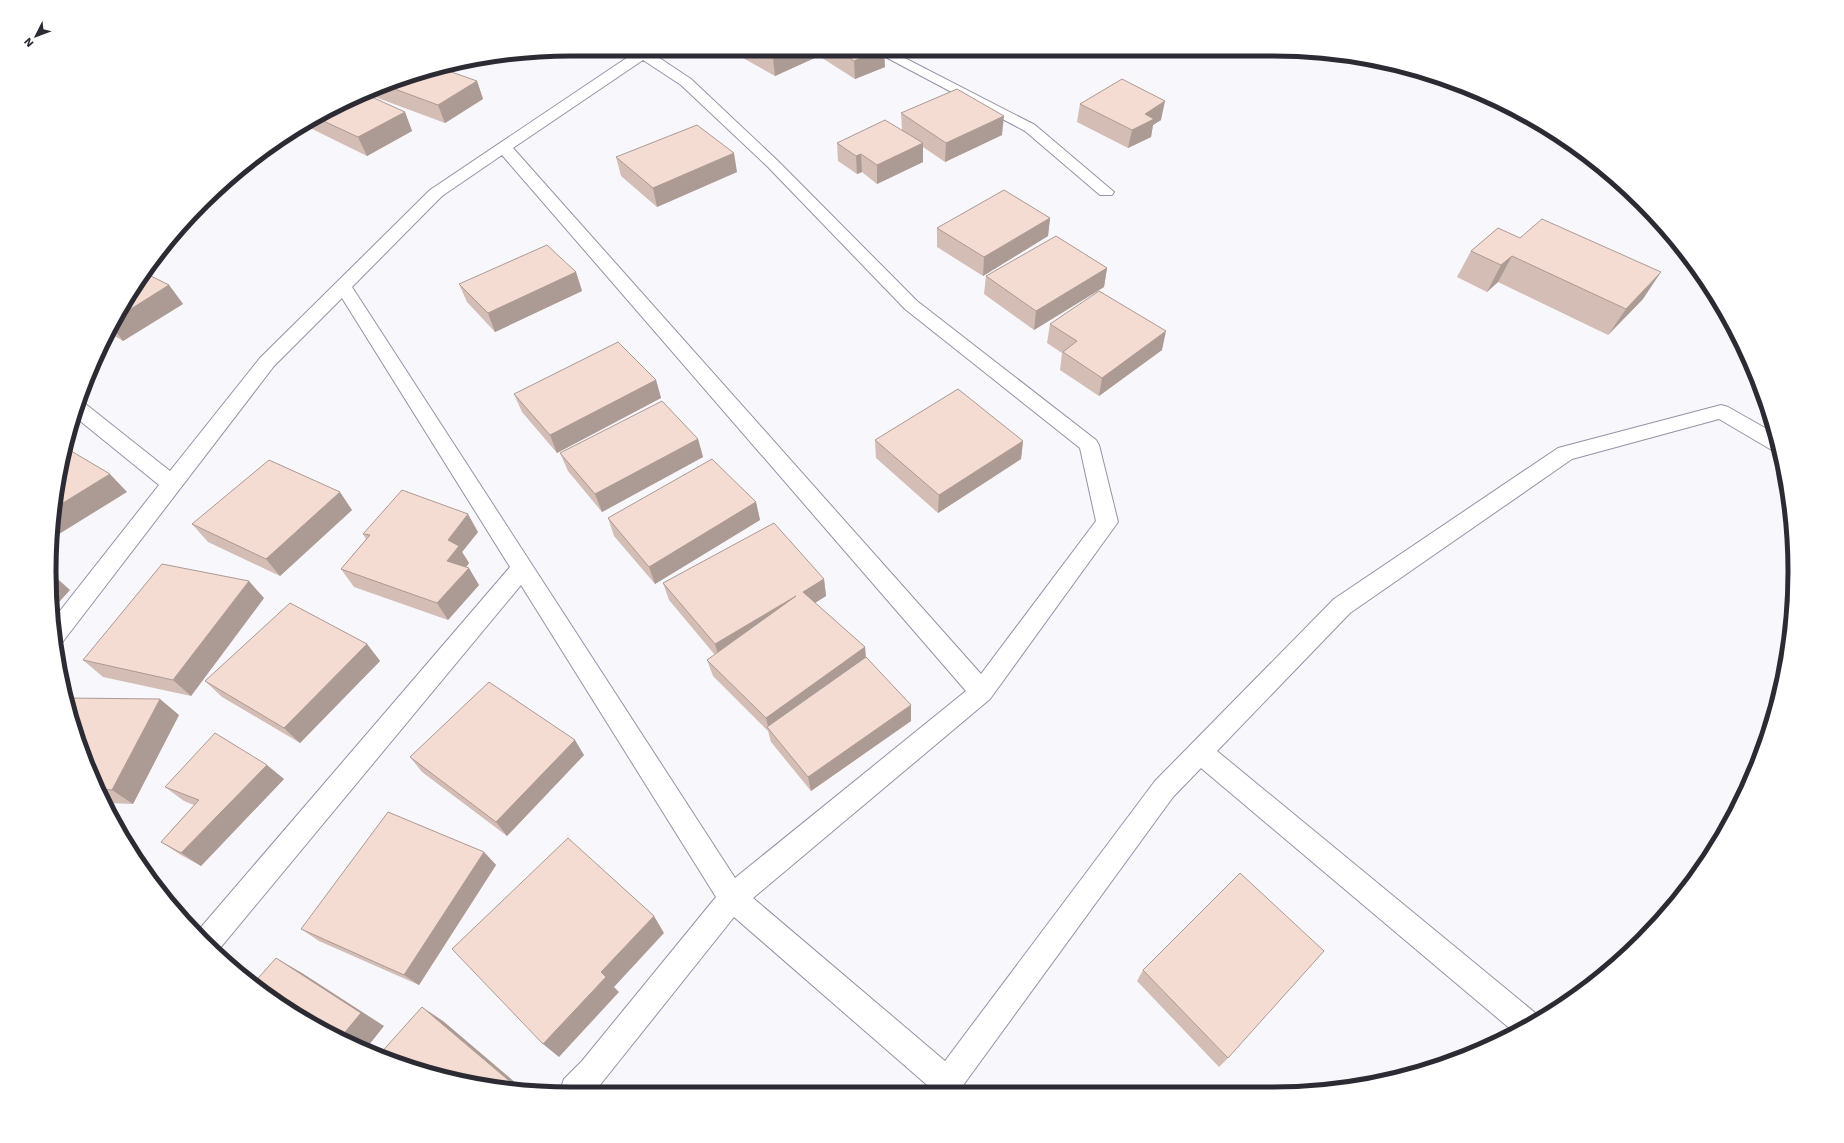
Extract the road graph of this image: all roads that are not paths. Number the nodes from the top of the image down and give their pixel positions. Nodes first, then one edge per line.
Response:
1 (641, 56) edge
2 (647, 56) edge
3 (888, 56) edge
4 (504, 148) junction
5 (1106, 192) dead end
6 (343, 286) junction
7 (81, 411) edge
8 (1771, 440) edge
9 (172, 484) junction
10 (522, 568) junction
11 (59, 629) edge
12 (982, 692) junction
13 (1200, 752) junction
14 (732, 898) junction
15 (210, 938) edge
16 (1524, 1021) edge
17 (578, 1087) edge
18 (950, 1087) edge

1 - 4 street
2 - 12 street
3 - 5 street
4 - 6 street
4 - 12 street
6 - 9 street
6 - 10 street
7 - 9 street
8 - 13 street
9 - 11 street
10 - 14 street
10 - 15 street
12 - 14 street
13 - 16 street
13 - 18 street
14 - 17 street
14 - 18 street

